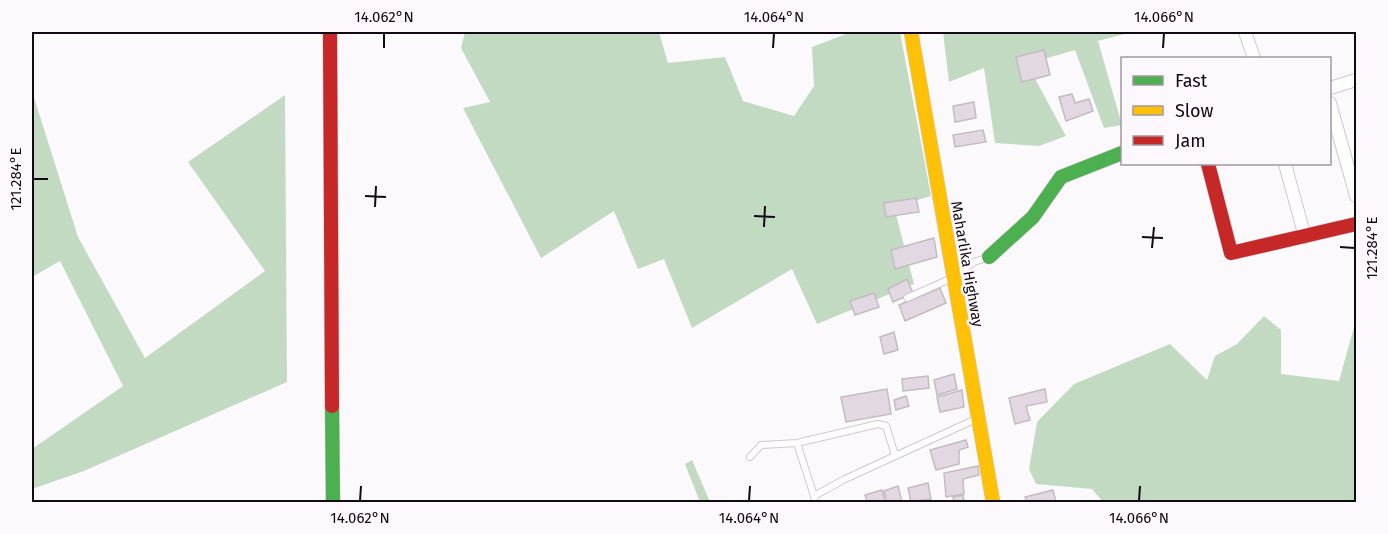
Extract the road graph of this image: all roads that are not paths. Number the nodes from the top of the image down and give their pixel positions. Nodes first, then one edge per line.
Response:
1 (330, 32) edge
2 (911, 32) edge
3 (1245, 32) edge
4 (1254, 57) edge
5 (1356, 80) edge
6 (1331, 87) edge
7 (1331, 110) edge
8 (1121, 153) edge
9 (1208, 165) edge
10 (1285, 165) edge
11 (1356, 196) edge
12 (1356, 224) edge
13 (1305, 237) junction
14 (989, 257) joint
15 (952, 278) junction
16 (907, 298) dead end
17 (977, 418) junction
18 (797, 443) junction
19 (895, 455) junction
20 (750, 457) dead end
21 (814, 499) edge
22 (333, 502) edge
23 (993, 502) edge

1 - 22 street
2 - 15 street, Maharlika Highway
3 - 4 street
5 - 6 street
7 - 11 street
8 - 14 street
9 - 13 street
10 - 13 street
12 - 13 street
14 - 15 lane
15 - 16 lane
15 - 17 street, Maharlika Highway
17 - 19 lane
17 - 23 street, Maharlika Highway
18 - 19 lane
18 - 20 lane
18 - 21 lane
19 - 21 lane

